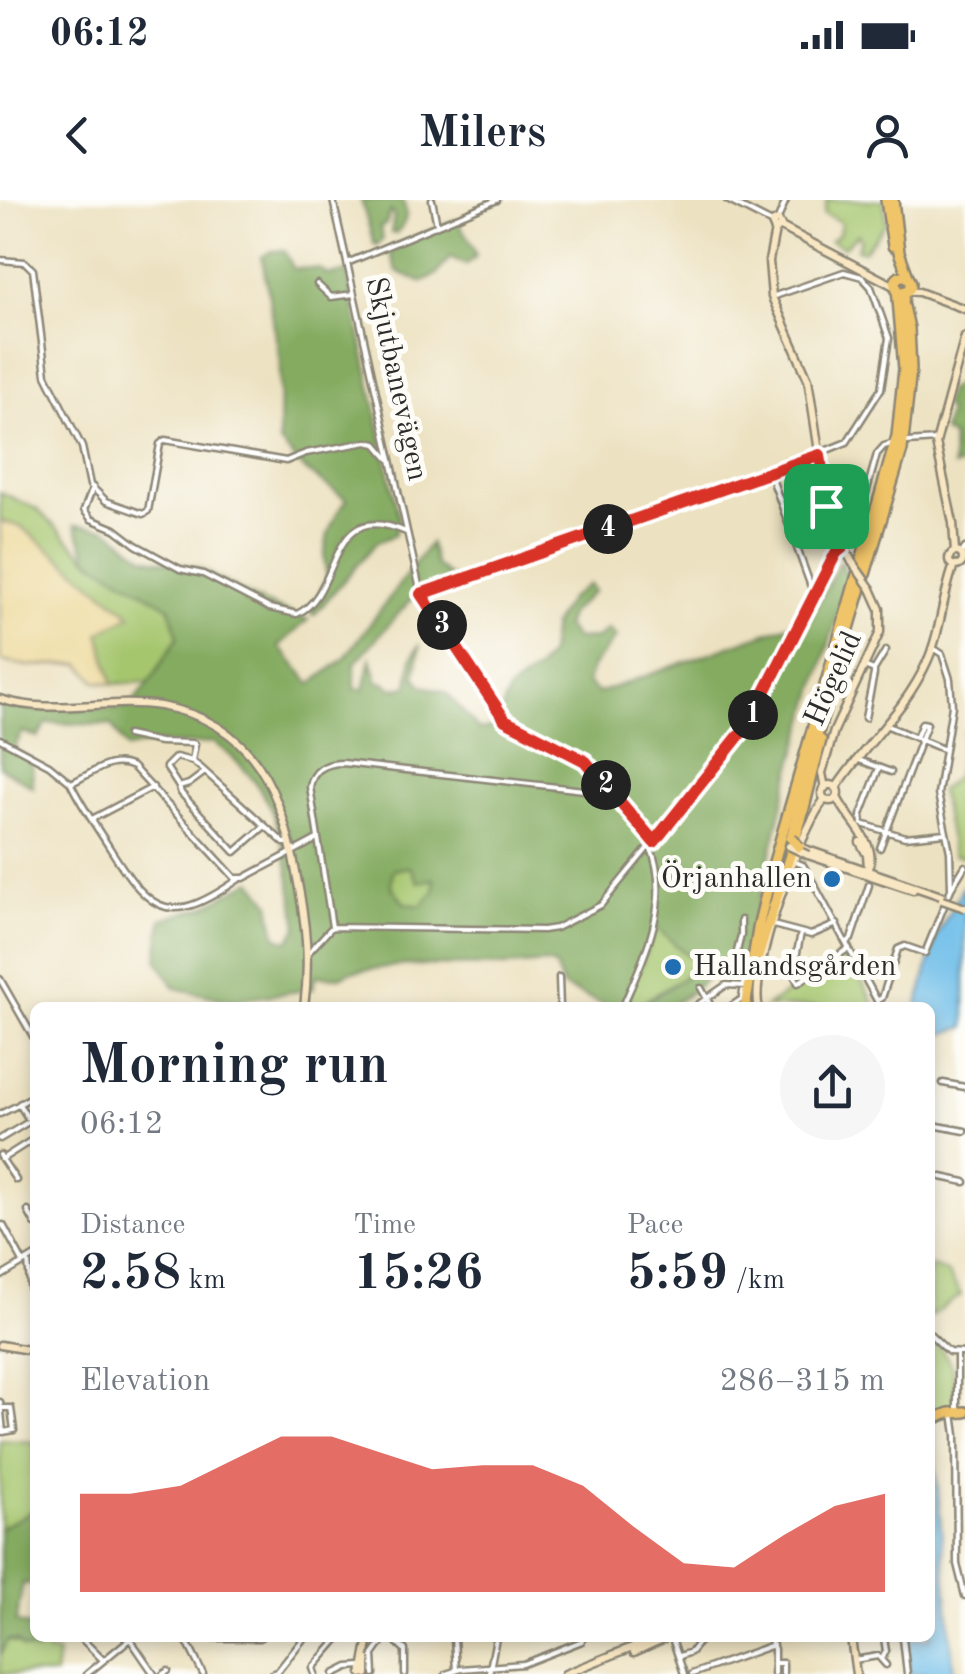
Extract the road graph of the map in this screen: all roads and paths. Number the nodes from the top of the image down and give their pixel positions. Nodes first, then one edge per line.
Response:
1 (333, 200) edge
2 (432, 200) edge
3 (496, 200) edge
4 (727, 200) edge
5 (786, 200) edge
6 (890, 200) edge
7 (437, 225) junction
8 (777, 225) junction
9 (0, 260) edge
10 (347, 264) junction
11 (316, 284) dead end
12 (905, 286) junction
13 (354, 294) junction
14 (772, 297) junction
15 (965, 309) edge
16 (965, 337) edge
17 (937, 440) junction
18 (907, 442) dead end
19 (894, 443) dead end
20 (820, 455) junction
21 (390, 460) junction
22 (770, 472) junction
23 (92, 487) junction
24 (406, 532) junction
25 (842, 548) junction
26 (960, 551) edge
27 (421, 594) junction
28 (814, 595) junction
29 (933, 648) junction
30 (886, 650) dead end
31 (864, 666) junction
32 (837, 669) junction
33 (874, 670) junction
34 (0, 699) edge
35 (865, 718) dead end
36 (888, 726) junction
37 (127, 735) dead end
38 (0, 739) edge
39 (918, 740) junction
40 (945, 750) junction
41 (859, 760) junction
42 (192, 761) junction
43 (879, 768) junction
44 (205, 772) junction
45 (892, 772) dead end
46 (71, 783) junction
47 (179, 787) junction
48 (153, 788) junction
49 (611, 793) junction
50 (792, 796) junction
51 (832, 796) junction
52 (92, 820) junction
53 (265, 826) junction
54 (886, 833) junction
55 (945, 833) junction
56 (317, 840) junction
57 (652, 844) junction
58 (291, 847) junction
59 (880, 848) dead end
60 (795, 849) junction
61 (865, 849) junction
62 (776, 855) junction
63 (853, 864) junction
64 (965, 866) edge
65 (867, 872) junction
66 (239, 879) junction
67 (869, 886) dead end
68 (951, 889) junction
69 (965, 906) edge
70 (741, 920) dead end
71 (773, 924) junction
72 (836, 924) junction
73 (332, 927) junction
74 (801, 933) junction
75 (848, 944) junction
76 (309, 952) junction
77 (755, 967) junction
78 (558, 977) dead end
79 (0, 979) edge
80 (744, 986) junction
81 (701, 988) dead end
82 (706, 998) junction
83 (878, 1000) joint
84 (305, 1002) edge
85 (560, 1002) edge
86 (624, 1002) edge
87 (701, 1002) edge
88 (708, 1002) edge
89 (737, 1002) edge
90 (747, 1002) edge
91 (747, 1002) edge
92 (758, 1002) edge
93 (30, 1031) edge
94 (943, 1083) dead end
95 (965, 1087) edge
96 (30, 1097) edge
97 (19, 1104) junction
98 (0, 1114) edge
99 (30, 1122) joint
100 (938, 1126) dead end
101 (965, 1131) edge
102 (0, 1139) edge
103 (30, 1141) edge
104 (1, 1158) edge
105 (941, 1177) dead end
106 (16, 1180) dead end
107 (965, 1182) edge
108 (28, 1211) dead end
109 (30, 1215) edge
110 (3, 1225) dead end
111 (30, 1259) edge
112 (26, 1261) junction
113 (0, 1277) edge
114 (30, 1296) dead end
115 (935, 1339) edge
116 (0, 1345) edge
117 (30, 1350) edge
118 (957, 1353) junction
119 (965, 1354) edge
120 (0, 1405) edge
121 (958, 1415) edge
122 (956, 1464) junction
123 (965, 1464) edge
124 (956, 1508) junction
125 (965, 1508) edge
126 (956, 1550) junction
127 (965, 1550) edge
128 (965, 1596) edge
129 (85, 1642) edge
130 (125, 1642) edge
131 (133, 1642) edge
132 (187, 1642) edge
133 (301, 1642) edge
134 (336, 1642) edge
135 (368, 1642) edge
136 (382, 1642) edge
137 (396, 1642) edge
138 (454, 1642) edge
139 (495, 1642) edge
140 (579, 1642) edge
141 (646, 1642) edge
142 (659, 1642) edge
143 (670, 1642) edge
144 (699, 1642) edge
145 (772, 1642) edge
146 (852, 1642) edge
147 (885, 1642) edge
148 (903, 1642) edge
149 (773, 1645) junction
150 (618, 1655) junction
151 (678, 1656) junction
152 (882, 1657) junction
153 (103, 1660) junction
154 (854, 1660) junction
155 (774, 1663) junction
156 (886, 1665) dead end
157 (456, 1670) junction
158 (314, 1671) edge
159 (366, 1671) edge
160 (490, 1672) edge
161 (87, 1674) edge
162 (154, 1674) edge
163 (203, 1674) edge
164 (272, 1674) edge
165 (308, 1674) edge
166 (334, 1674) edge
167 (405, 1674) edge
168 (446, 1674) edge
169 (565, 1674) edge
170 (684, 1674) edge
171 (692, 1674) edge
172 (774, 1674) edge
173 (783, 1674) edge
174 (856, 1674) edge
175 (907, 1674) edge

1 - 10 street, Skjutbanevägen
2 - 7 street
3 - 7 street
4 - 8 street
5 - 8 street
6 - 12 highway
7 - 10 street
8 - 12 street
8 - 14 street, Högelid
9 - 23 street
10 - 13 street, Skjutbanevägen
11 - 13 street
12 - 15 street
12 - 32 highway
12 - 50 highway
13 - 21 street, Skjutbanevägen
14 - 20 street, Högelid
14 - 20 street
16 - 17 street
17 - 18 street
17 - 26 street
19 - 25 street
20 - 22 street
20 - 25 street, Högelid
21 - 23 street
21 - 24 street, Skjutbanevägen
22 - 27 street
22 - 28 street
23 - 24 street
24 - 27 street, Skjutbanevägen
25 - 28 street
25 - 31 street, Högelid, bridge
26 - 29 street
27 - 49 street, Skjutbanevägen
28 - 57 street
29 - 36 street
29 - 40 street
30 - 33 street
31 - 33 street
31 - 51 street, Högelid
32 - 60 highway
32 - 77 highway
33 - 35 street
34 - 58 street
36 - 39 street
36 - 41 street
37 - 42 street
38 - 46 street
39 - 40 street
39 - 54 street
40 - 55 street
41 - 43 street
41 - 51 street
42 - 44 street
42 - 47 street
43 - 45 street
43 - 54 street
44 - 47 street
44 - 53 street
46 - 48 street
46 - 52 street
47 - 53 street
48 - 52 street
48 - 66 street
49 - 56 street
49 - 57 street, Skjutbanevägen
50 - 60 highway
50 - 62 highway
51 - 60 street
51 - 61 street
51 - 65 street
52 - 66 street
53 - 58 street
54 - 55 street
54 - 59 street
55 - 68 street
56 - 58 street
56 - 73 street
57 - 73 street
57 - 86 street
58 - 66 street
58 - 76 street
60 - 62 highway
60 - 63 street
60 - 65 street
60 - 71 street
60 - 72 street
60 - 77 highway
61 - 63 street
61 - 65 street
62 - 91 highway
63 - 65 street
64 - 68 street
65 - 69 street, bridge
67 - 75 street
68 - 83 street
70 - 80 street
71 - 74 street
71 - 92 street
72 - 74 street
72 - 75 street
73 - 76 street
74 - 75 street
75 - 83 street
76 - 84 street
77 - 90 highway
78 - 85 street
79 - 93 street
80 - 82 street
80 - 89 street
81 - 82 street
82 - 87 street
82 - 88 street
94 - 95 street
96 - 97 street
97 - 98 street
97 - 99 street
99 - 102 street
100 - 101 street
103 - 104 street
104 - 106 street
105 - 107 street
108 - 109 street
110 - 112 street
111 - 112 street
112 - 113 street
112 - 114 street
115 - 118 street
116 - 117 street
118 - 119 street
118 - 121 street
120 - 120 street
121 - 122 street
122 - 123 street
122 - 124 street
124 - 125 street
124 - 126 street
126 - 127 street
126 - 128 street
129 - 153 street
130 - 153 street
131 - 162 street
132 - 163 street
133 - 164 street
134 - 158 street
135 - 159 street
136 - 159 street
137 - 167 street
138 - 157 street
139 - 160 street
140 - 160 street
141 - 150 street
142 - 150 street
143 - 151 street
144 - 151 street
145 - 149 street
146 - 154 street
147 - 152 street
148 - 175 street
149 - 155 street
149 - 171 street
150 - 169 street
151 - 170 street
152 - 154 street
152 - 156 street
153 - 161 street
154 - 174 street
155 - 172 street
155 - 173 street
157 - 160 street
157 - 168 street
158 - 165 street
159 - 166 street

